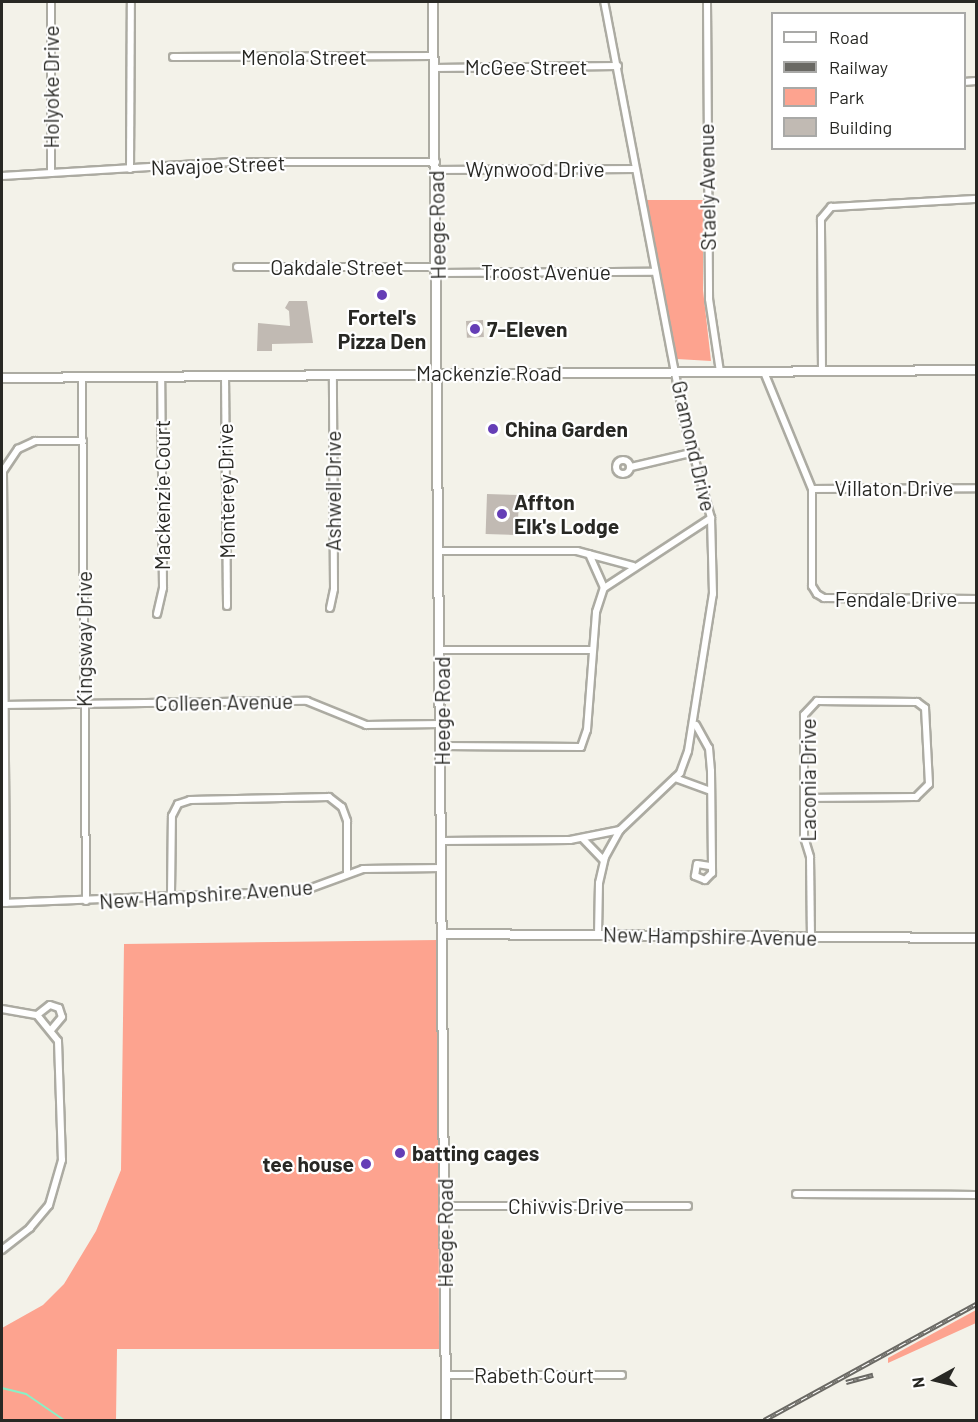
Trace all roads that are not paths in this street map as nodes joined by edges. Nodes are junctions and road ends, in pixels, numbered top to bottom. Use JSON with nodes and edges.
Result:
{"nodes":[{"id":1,"x":51,"y":2,"type":"edge"},
{"id":2,"x":131,"y":2,"type":"edge"},
{"id":3,"x":433,"y":2,"type":"edge"},
{"id":4,"x":604,"y":2,"type":"edge"},
{"id":5,"x":707,"y":2,"type":"edge"},
{"id":6,"x":434,"y":56,"type":"junction"},
{"id":7,"x":173,"y":57,"type":"dead end"},
{"id":8,"x":618,"y":66,"type":"junction"},
{"id":9,"x":434,"y":68,"type":"junction"},
{"id":10,"x":436,"y":166,"type":"junction"},
{"id":11,"x":130,"y":169,"type":"junction"},
{"id":12,"x":634,"y":169,"type":"junction"},
{"id":13,"x":51,"y":173,"type":"junction"},
{"id":14,"x":2,"y":176,"type":"edge"},
{"id":15,"x":976,"y":199,"type":"edge"},
{"id":16,"x":237,"y":267,"type":"dead end"},
{"id":17,"x":438,"y":270,"type":"junction"},
{"id":18,"x":654,"y":272,"type":"junction"},
{"id":19,"x":976,"y":370,"type":"edge"},
{"id":20,"x":822,"y":371,"type":"junction"},
{"id":21,"x":676,"y":372,"type":"junction"},
{"id":22,"x":720,"y":372,"type":"junction"},
{"id":23,"x":764,"y":372,"type":"junction"},
{"id":24,"x":438,"y":373,"type":"junction"},
{"id":25,"x":333,"y":374,"type":"junction"},
{"id":26,"x":225,"y":375,"type":"junction"},
{"id":27,"x":161,"y":376,"type":"junction"},
{"id":28,"x":82,"y":377,"type":"junction"},
{"id":29,"x":2,"y":378,"type":"edge"},
{"id":30,"x":83,"y":441,"type":"junction"},
{"id":31,"x":695,"y":452,"type":"junction"},
{"id":32,"x":631,"y":467,"type":"dead end"},
{"id":33,"x":976,"y":488,"type":"edge"},
{"id":34,"x":812,"y":489,"type":"junction"},
{"id":35,"x":711,"y":518,"type":"junction"},
{"id":36,"x":441,"y":551,"type":"junction"},
{"id":37,"x":588,"y":554,"type":"junction"},
{"id":38,"x":633,"y":566,"type":"junction"},
{"id":39,"x":604,"y":588,"type":"junction"},
{"id":40,"x":976,"y":599,"type":"edge"},
{"id":41,"x":227,"y":606,"type":"dead end"},
{"id":42,"x":330,"y":608,"type":"dead end"},
{"id":43,"x":157,"y":614,"type":"dead end"},
{"id":44,"x":442,"y":650,"type":"junction"},
{"id":45,"x":593,"y":650,"type":"junction"},
{"id":46,"x":84,"y":704,"type":"junction"},
{"id":47,"x":3,"y":705,"type":"edge"},
{"id":48,"x":442,"y":724,"type":"junction"},
{"id":49,"x":696,"y":724,"type":"junction"},
{"id":50,"x":442,"y":746,"type":"junction"},
{"id":51,"x":675,"y":778,"type":"junction"},
{"id":52,"x":711,"y":791,"type":"junction"},
{"id":53,"x":804,"y":798,"type":"junction"},
{"id":54,"x":620,"y":830,"type":"junction"},
{"id":55,"x":583,"y":838,"type":"junction"},
{"id":56,"x":442,"y":841,"type":"junction"},
{"id":57,"x":604,"y":861,"type":"junction"},
{"id":58,"x":710,"y":866,"type":"dead end"},
{"id":59,"x":442,"y":868,"type":"junction"},
{"id":60,"x":347,"y":873,"type":"junction"},
{"id":61,"x":171,"y":893,"type":"junction"},
{"id":62,"x":86,"y":901,"type":"junction"},
{"id":63,"x":4,"y":903,"type":"edge"},
{"id":64,"x":443,"y":934,"type":"junction"},
{"id":65,"x":598,"y":935,"type":"junction"},
{"id":66,"x":811,"y":938,"type":"junction"},
{"id":67,"x":976,"y":938,"type":"edge"},
{"id":68,"x":2,"y":1009,"type":"edge"},
{"id":69,"x":37,"y":1015,"type":"junction"},
{"id":70,"x":52,"y":1029,"type":"junction"},
{"id":71,"x":796,"y":1194,"type":"dead end"},
{"id":72,"x":976,"y":1195,"type":"edge"},
{"id":73,"x":444,"y":1206,"type":"junction"},
{"id":74,"x":688,"y":1206,"type":"dead end"},
{"id":75,"x":2,"y":1250,"type":"edge"},
{"id":76,"x":446,"y":1375,"type":"junction"},
{"id":77,"x":621,"y":1375,"type":"dead end"},
{"id":78,"x":446,"y":1420,"type":"edge"}],
"edges":[{"from":1,"to":13,"type":"street","name":"Holyoke Drive"},
{"from":2,"to":11,"type":"street"},
{"from":3,"to":6,"type":"street","name":"Heege Road"},
{"from":4,"to":8,"type":"street","name":"Gramond Drive"},
{"from":5,"to":22,"type":"street","name":"Staely Avenue"},
{"from":6,"to":7,"type":"street","name":"Menola Street"},
{"from":6,"to":9,"type":"street","name":"Heege Road"},
{"from":8,"to":9,"type":"street","name":"McGee Street"},
{"from":8,"to":12,"type":"street","name":"Gramond Drive"},
{"from":9,"to":10,"type":"street","name":"Heege Road"},
{"from":10,"to":11,"type":"street","name":"Navajoe Street"},
{"from":10,"to":12,"type":"street","name":"Wynwood Drive"},
{"from":10,"to":17,"type":"street","name":"Heege Road"},
{"from":11,"to":13,"type":"street","name":"Navajoe Street"},
{"from":12,"to":18,"type":"street","name":"Gramond Drive"},
{"from":13,"to":14,"type":"street","name":"Navajoe Street"},
{"from":15,"to":20,"type":"street"},
{"from":16,"to":17,"type":"street","name":"Oakdale Street"},
{"from":17,"to":18,"type":"street","name":"Troost Avenue"},
{"from":17,"to":24,"type":"street","name":"Heege Road"},
{"from":18,"to":21,"type":"street","name":"Gramond Drive"},
{"from":19,"to":20,"type":"street","name":"Mackenzie Road"},
{"from":20,"to":23,"type":"street","name":"Mackenzie Road"},
{"from":21,"to":22,"type":"street","name":"Mackenzie Road"},
{"from":21,"to":24,"type":"street","name":"Mackenzie Road"},
{"from":21,"to":31,"type":"street","name":"Gramond Drive"},
{"from":22,"to":23,"type":"street","name":"Mackenzie Road"},
{"from":23,"to":34,"type":"street"},
{"from":24,"to":25,"type":"street","name":"Mackenzie Road"},
{"from":24,"to":36,"type":"street","name":"Heege Road"},
{"from":25,"to":26,"type":"street","name":"Mackenzie Road"},
{"from":25,"to":42,"type":"street","name":"Ashwell Drive"},
{"from":26,"to":27,"type":"street","name":"Mackenzie Road"},
{"from":26,"to":41,"type":"street","name":"Monterey Drive"},
{"from":27,"to":28,"type":"street","name":"Mackenzie Road"},
{"from":27,"to":43,"type":"street","name":"Mackenzie Court"},
{"from":28,"to":29,"type":"street","name":"Mackenzie Road"},
{"from":28,"to":30,"type":"street","name":"Kingsway Drive"},
{"from":30,"to":46,"type":"street","name":"Kingsway Drive"},
{"from":30,"to":47,"type":"street"},
{"from":31,"to":32,"type":"street"},
{"from":31,"to":35,"type":"street","name":"Gramond Drive"},
{"from":33,"to":34,"type":"street","name":"Villaton Drive"},
{"from":34,"to":40,"type":"street","name":"Fendale Drive"},
{"from":35,"to":38,"type":"street"},
{"from":35,"to":49,"type":"street","name":"Gramond Drive"},
{"from":36,"to":37,"type":"street"},
{"from":36,"to":44,"type":"street","name":"Heege Road"},
{"from":37,"to":38,"type":"street"},
{"from":37,"to":39,"type":"street"},
{"from":38,"to":39,"type":"street"},
{"from":39,"to":45,"type":"street"},
{"from":44,"to":45,"type":"street"},
{"from":44,"to":48,"type":"street","name":"Heege Road"},
{"from":45,"to":50,"type":"street"},
{"from":46,"to":47,"type":"street","name":"Colleen Avenue"},
{"from":46,"to":48,"type":"street","name":"Colleen Avenue"},
{"from":46,"to":62,"type":"street","name":"Kingsway Drive"},
{"from":47,"to":63,"type":"street"},
{"from":48,"to":50,"type":"street","name":"Heege Road"},
{"from":49,"to":51,"type":"street","name":"Gramond Drive"},
{"from":49,"to":52,"type":"street"},
{"from":50,"to":56,"type":"street","name":"Heege Road"},
{"from":51,"to":52,"type":"street"},
{"from":51,"to":54,"type":"street","name":"Gramond Drive"},
{"from":52,"to":58,"type":"street"},
{"from":53,"to":53,"type":"street","name":"Laconia Drive"},
{"from":53,"to":66,"type":"street","name":"Laconia Drive"},
{"from":54,"to":55,"type":"street"},
{"from":54,"to":57,"type":"street","name":"Gramond Drive"},
{"from":55,"to":56,"type":"street"},
{"from":55,"to":57,"type":"street"},
{"from":56,"to":59,"type":"street","name":"Heege Road"},
{"from":57,"to":65,"type":"street","name":"Gramond Drive"},
{"from":59,"to":60,"type":"street","name":"New Hampshire Avenue"},
{"from":59,"to":64,"type":"street","name":"Heege Road"},
{"from":60,"to":61,"type":"street","name":"New Hampshire Avenue"},
{"from":60,"to":61,"type":"street"},
{"from":61,"to":62,"type":"street","name":"New Hampshire Avenue"},
{"from":62,"to":63,"type":"street","name":"New Hampshire Avenue"},
{"from":64,"to":65,"type":"street","name":"New Hampshire Avenue"},
{"from":64,"to":73,"type":"street","name":"Heege Road"},
{"from":65,"to":66,"type":"street","name":"New Hampshire Avenue"},
{"from":66,"to":67,"type":"street","name":"New Hampshire Avenue"},
{"from":68,"to":69,"type":"street"},
{"from":69,"to":70,"type":"street"},
{"from":69,"to":70,"type":"street"},
{"from":70,"to":75,"type":"street"},
{"from":71,"to":72,"type":"street"},
{"from":73,"to":74,"type":"street","name":"Chivvis Drive"},
{"from":73,"to":76,"type":"street","name":"Heege Road"},
{"from":76,"to":77,"type":"street","name":"Rabeth Court"},
{"from":76,"to":78,"type":"street","name":"Heege Road"}]}
